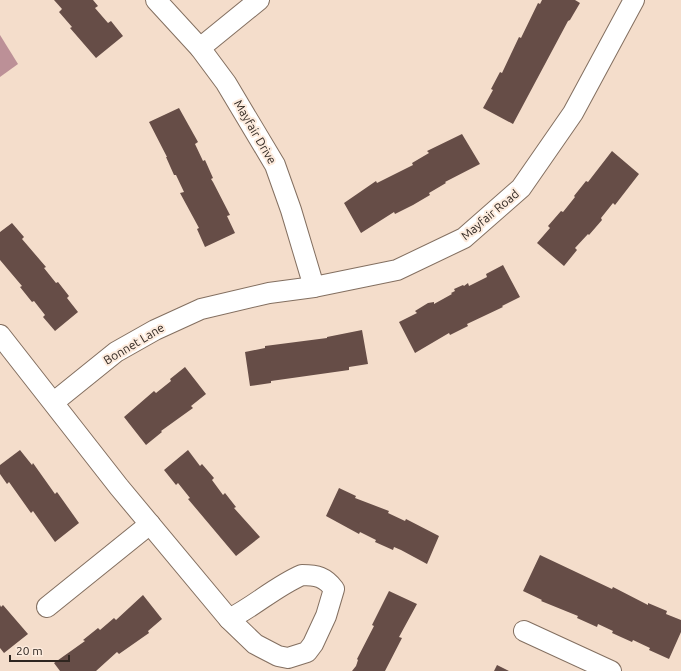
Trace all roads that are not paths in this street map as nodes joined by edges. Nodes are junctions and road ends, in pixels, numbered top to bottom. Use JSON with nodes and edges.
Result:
{"nodes":[{"id":1,"x":156,"y":0,"type":"edge"},
{"id":2,"x":259,"y":0,"type":"edge"},
{"id":3,"x":634,"y":0,"type":"edge"},
{"id":4,"x":200,"y":48,"type":"junction"},
{"id":5,"x":314,"y":287,"type":"junction"},
{"id":6,"x":201,"y":309,"type":"joint"},
{"id":7,"x":0,"y":335,"type":"edge"},
{"id":8,"x":54,"y":402,"type":"junction"},
{"id":9,"x":150,"y":524,"type":"junction"},
{"id":10,"x":47,"y":607,"type":"dead end"},
{"id":11,"x":229,"y":619,"type":"junction"},
{"id":12,"x":524,"y":631,"type":"dead end"},
{"id":13,"x":580,"y":665,"type":"edge"},
{"id":14,"x":611,"y":671,"type":"edge"}],
"edges":[{"from":1,"to":4,"type":"street","name":"Mayfair Drive"},
{"from":2,"to":4,"type":"street"},
{"from":3,"to":5,"type":"street","name":"Mayfair Road"},
{"from":4,"to":5,"type":"street","name":"Mayfair Drive"},
{"from":5,"to":6,"type":"street","name":"Mayfair Road"},
{"from":6,"to":8,"type":"street","name":"Bonnet Lane"},
{"from":7,"to":8,"type":"street"},
{"from":8,"to":9,"type":"street"},
{"from":9,"to":10,"type":"street"},
{"from":9,"to":11,"type":"street"},
{"from":11,"to":11,"type":"street"},
{"from":12,"to":13,"type":"street"},
{"from":13,"to":14,"type":"street"}]}
